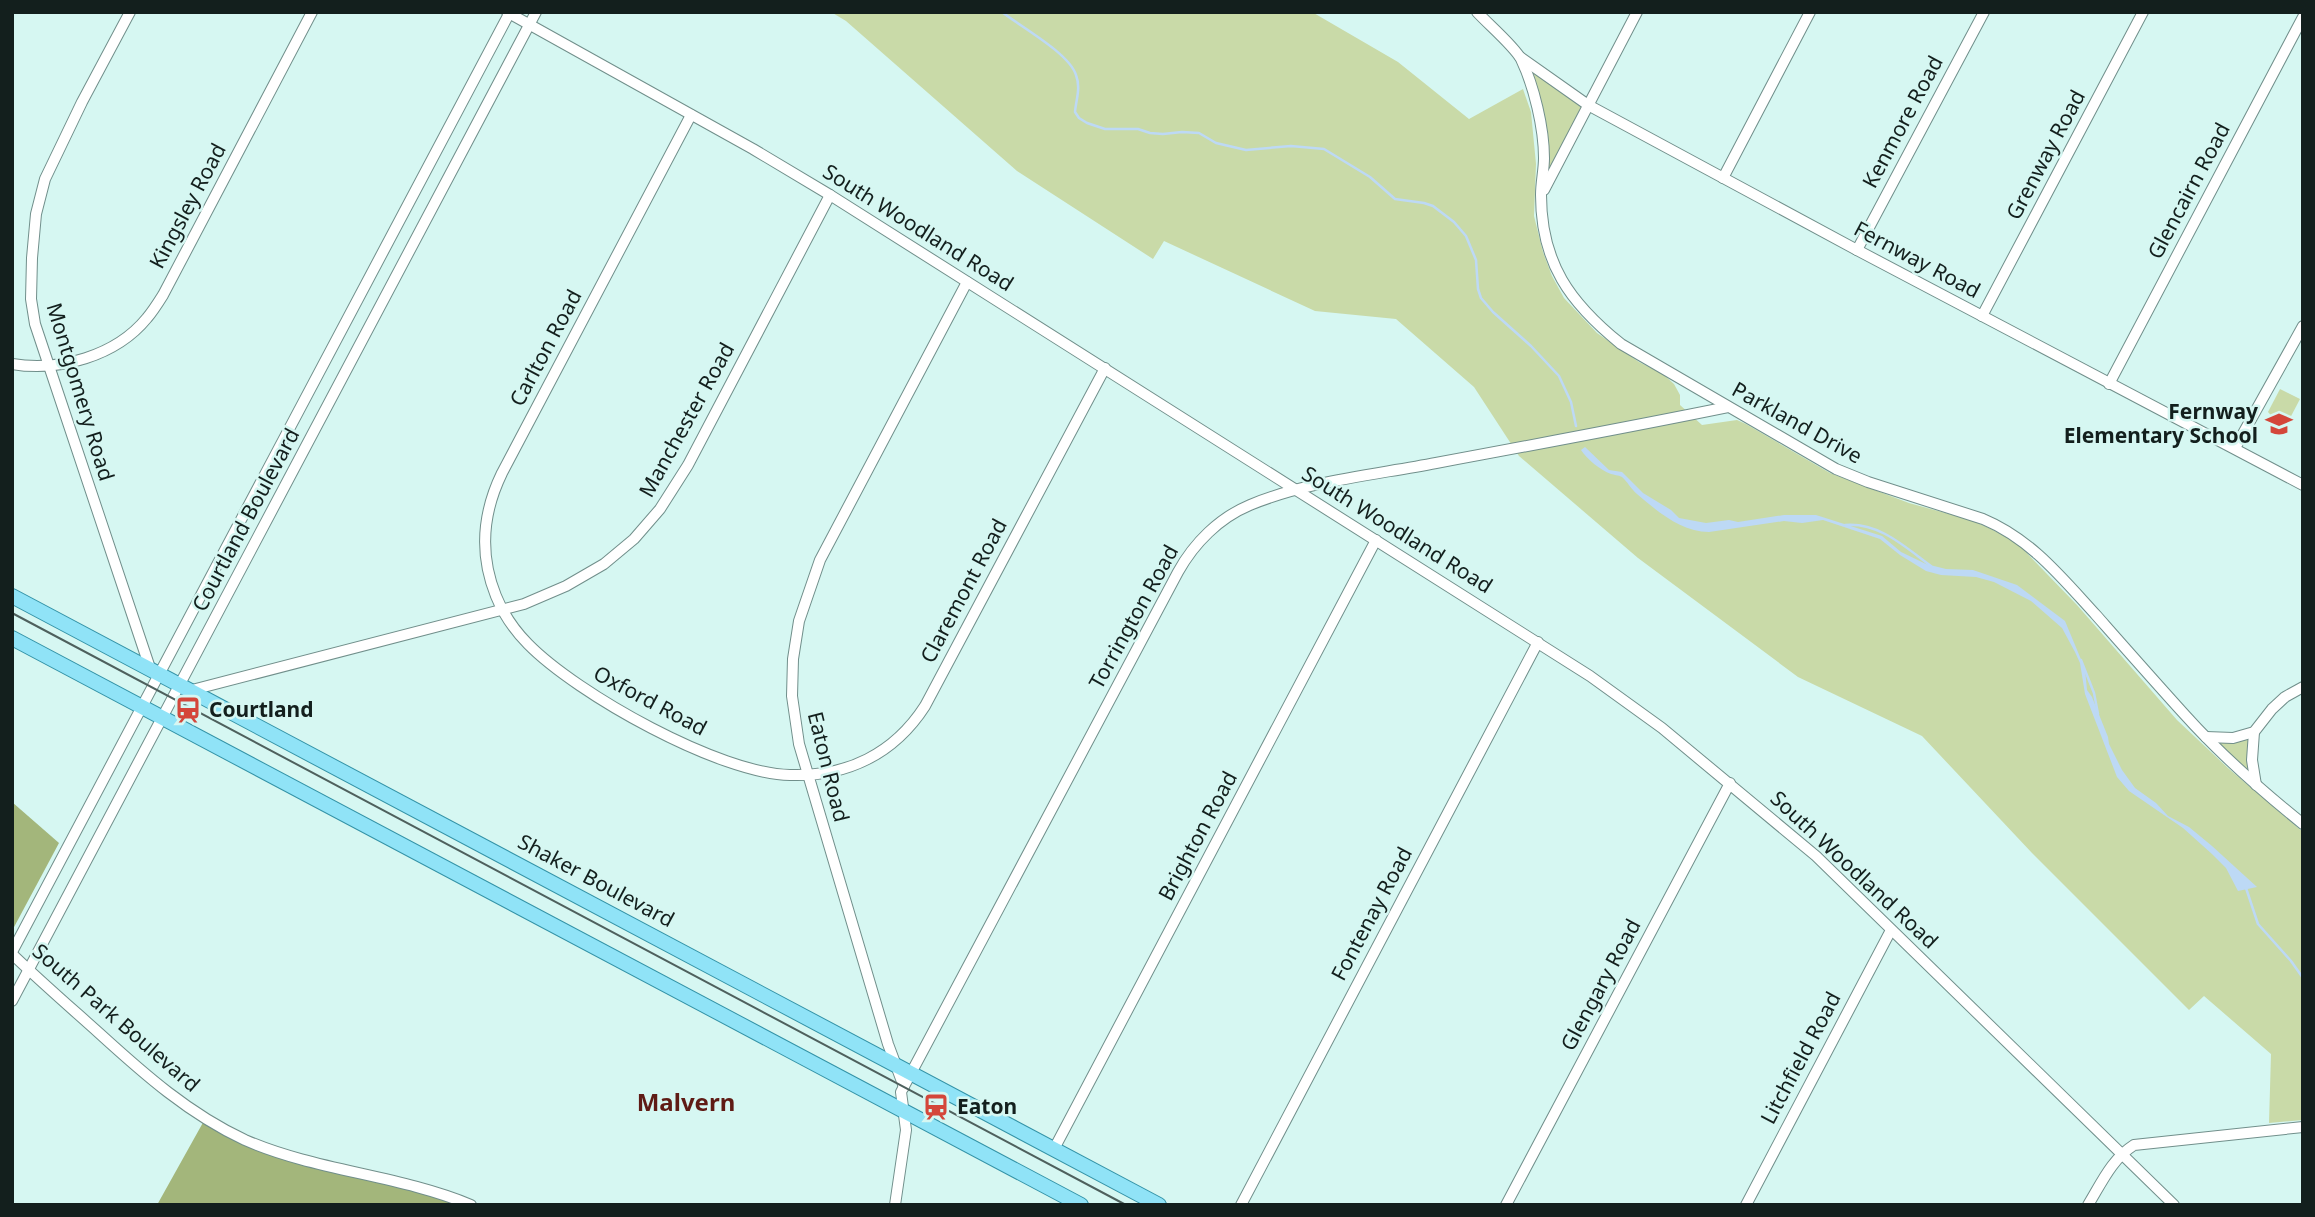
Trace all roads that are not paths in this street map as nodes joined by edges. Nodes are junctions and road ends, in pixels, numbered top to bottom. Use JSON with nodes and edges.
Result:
{"nodes":[{"id":1,"x":130,"y":12,"type":"edge"},
{"id":2,"x":312,"y":12,"type":"edge"},
{"id":3,"x":536,"y":12,"type":"edge"},
{"id":4,"x":1477,"y":12,"type":"edge"},
{"id":5,"x":1637,"y":12,"type":"edge"},
{"id":6,"x":1810,"y":12,"type":"edge"},
{"id":7,"x":1984,"y":12,"type":"edge"},
{"id":8,"x":2143,"y":12,"type":"edge"},
{"id":9,"x":509,"y":13,"type":"edge"},
{"id":10,"x":2303,"y":17,"type":"edge"},
{"id":11,"x":530,"y":25,"type":"junction"},
{"id":12,"x":492,"y":46,"type":"junction"},
{"id":13,"x":513,"y":57,"type":"junction"},
{"id":14,"x":1520,"y":57,"type":"junction"},
{"id":15,"x":1588,"y":105,"type":"junction"},
{"id":16,"x":691,"y":116,"type":"junction"},
{"id":17,"x":1723,"y":178,"type":"junction"},
{"id":18,"x":830,"y":195,"type":"junction"},
{"id":19,"x":1541,"y":195,"type":"junction"},
{"id":20,"x":1857,"y":250,"type":"junction"},
{"id":21,"x":967,"y":282,"type":"junction"},
{"id":22,"x":355,"y":304,"type":"junction"},
{"id":23,"x":376,"y":315,"type":"junction"},
{"id":24,"x":1982,"y":316,"type":"junction"},
{"id":25,"x":2303,"y":326,"type":"edge"},
{"id":26,"x":12,"y":365,"type":"edge"},
{"id":27,"x":49,"y":366,"type":"junction"},
{"id":28,"x":1105,"y":368,"type":"junction"},
{"id":29,"x":2109,"y":384,"type":"junction"},
{"id":30,"x":1728,"y":407,"type":"junction"},
{"id":31,"x":2235,"y":448,"type":"junction"},
{"id":32,"x":2303,"y":485,"type":"edge"},
{"id":33,"x":1296,"y":489,"type":"junction"},
{"id":34,"x":1376,"y":540,"type":"junction"},
{"id":35,"x":12,"y":596,"type":"edge"},
{"id":36,"x":503,"y":610,"type":"junction"},
{"id":37,"x":188,"y":621,"type":"junction"},
{"id":38,"x":209,"y":632,"type":"junction"},
{"id":39,"x":12,"y":638,"type":"edge"},
{"id":40,"x":1538,"y":642,"type":"junction"},
{"id":41,"x":155,"y":671,"type":"junction"},
{"id":42,"x":186,"y":687,"type":"junction"},
{"id":43,"x":2303,"y":687,"type":"edge"},
{"id":44,"x":143,"y":708,"type":"junction"},
{"id":45,"x":163,"y":718,"type":"junction"},
{"id":46,"x":2254,"y":732,"type":"junction"},
{"id":47,"x":2206,"y":737,"type":"junction"},
{"id":48,"x":807,"y":775,"type":"junction"},
{"id":49,"x":1730,"y":783,"type":"junction"},
{"id":50,"x":2256,"y":785,"type":"junction"},
{"id":51,"x":2303,"y":824,"type":"edge"},
{"id":52,"x":1891,"y":930,"type":"junction"},
{"id":53,"x":12,"y":953,"type":"edge"},
{"id":54,"x":29,"y":970,"type":"junction"},
{"id":55,"x":12,"y":1001,"type":"edge"},
{"id":56,"x":896,"y":1065,"type":"junction"},
{"id":57,"x":912,"y":1073,"type":"junction"},
{"id":58,"x":904,"y":1087,"type":"junction"},
{"id":59,"x":903,"y":1111,"type":"junction"},
{"id":60,"x":2303,"y":1127,"type":"edge"},
{"id":61,"x":1054,"y":1149,"type":"junction"},
{"id":62,"x":2122,"y":1153,"type":"junction"},
{"id":63,"x":471,"y":1205,"type":"edge"},
{"id":64,"x":895,"y":1205,"type":"edge"},
{"id":65,"x":1081,"y":1205,"type":"edge"},
{"id":66,"x":1159,"y":1205,"type":"edge"},
{"id":67,"x":1241,"y":1205,"type":"edge"},
{"id":68,"x":1506,"y":1205,"type":"edge"},
{"id":69,"x":1746,"y":1205,"type":"edge"},
{"id":70,"x":2088,"y":1205,"type":"edge"},
{"id":71,"x":2174,"y":1205,"type":"edge"}],
"edges":[{"from":1,"to":27,"type":"street","name":"Montgomery Road"},
{"from":2,"to":27,"type":"street","name":"Kingsley Road"},
{"from":3,"to":11,"type":"street","name":"Courtland Boulevard"},
{"from":4,"to":14,"type":"street","name":"Parkland Drive"},
{"from":5,"to":15,"type":"street"},
{"from":6,"to":17,"type":"street"},
{"from":7,"to":20,"type":"street","name":"Kenmore Road"},
{"from":8,"to":24,"type":"street","name":"Grenway Road"},
{"from":9,"to":11,"type":"street","name":"South Woodland Road"},
{"from":9,"to":12,"type":"street","name":"Courtland Boulevard"},
{"from":10,"to":29,"type":"street","name":"Glencairn Road"},
{"from":11,"to":13,"type":"street","name":"Courtland Boulevard"},
{"from":11,"to":16,"type":"street","name":"South Woodland Road"},
{"from":12,"to":13,"type":"street"},
{"from":12,"to":22,"type":"street","name":"Courtland Boulevard"},
{"from":13,"to":23,"type":"street","name":"Courtland Boulevard"},
{"from":14,"to":15,"type":"street","name":"Fernway Road"},
{"from":14,"to":19,"type":"street","name":"Parkland Drive"},
{"from":15,"to":17,"type":"street","name":"Fernway Road"},
{"from":15,"to":19,"type":"street"},
{"from":16,"to":18,"type":"street","name":"South Woodland Road"},
{"from":16,"to":36,"type":"street","name":"Carlton Road"},
{"from":17,"to":20,"type":"street","name":"Fernway Road"},
{"from":18,"to":21,"type":"street","name":"South Woodland Road"},
{"from":18,"to":36,"type":"street","name":"Manchester Road"},
{"from":19,"to":30,"type":"street","name":"Parkland Drive"},
{"from":20,"to":24,"type":"street","name":"Fernway Road"},
{"from":21,"to":28,"type":"street","name":"South Woodland Road"},
{"from":21,"to":48,"type":"street","name":"Eaton Road"},
{"from":22,"to":23,"type":"street"},
{"from":22,"to":37,"type":"street","name":"Courtland Boulevard"},
{"from":23,"to":38,"type":"street","name":"Courtland Boulevard"},
{"from":24,"to":29,"type":"street","name":"Fernway Road"},
{"from":25,"to":31,"type":"street"},
{"from":26,"to":27,"type":"street","name":"Kingsley Road"},
{"from":27,"to":41,"type":"street","name":"Montgomery Road"},
{"from":28,"to":33,"type":"street","name":"South Woodland Road"},
{"from":28,"to":48,"type":"street","name":"Claremont Road"},
{"from":29,"to":31,"type":"street","name":"Fernway Road"},
{"from":30,"to":33,"type":"street","name":"Torrington Road"},
{"from":30,"to":47,"type":"street","name":"Parkland Drive"},
{"from":31,"to":32,"type":"street","name":"Fernway Road"},
{"from":33,"to":34,"type":"street","name":"South Woodland Road"},
{"from":33,"to":57,"type":"street","name":"Torrington Road"},
{"from":34,"to":40,"type":"street","name":"South Woodland Road"},
{"from":34,"to":61,"type":"street","name":"Brighton Road"},
{"from":35,"to":41,"type":"main road","name":"Shaker Boulevard"},
{"from":36,"to":42,"type":"street","name":"Manchester Road"},
{"from":36,"to":48,"type":"street","name":"Oxford Road"},
{"from":37,"to":38,"type":"street"},
{"from":37,"to":41,"type":"street","name":"Courtland Boulevard"},
{"from":38,"to":42,"type":"street","name":"Courtland Boulevard"},
{"from":39,"to":44,"type":"main road"},
{"from":40,"to":49,"type":"street","name":"South Woodland Road"},
{"from":40,"to":67,"type":"street","name":"Fontenay Road"},
{"from":41,"to":42,"type":"main road","name":"Shaker Boulevard"},
{"from":41,"to":44,"type":"street","name":"Courtland Boulevard"},
{"from":42,"to":45,"type":"street","name":"Courtland Boulevard"},
{"from":42,"to":56,"type":"main road","name":"Shaker Boulevard"},
{"from":43,"to":46,"type":"street"},
{"from":44,"to":45,"type":"main road"},
{"from":44,"to":53,"type":"street","name":"Courtland Boulevard"},
{"from":45,"to":54,"type":"street","name":"Courtland Boulevard"},
{"from":45,"to":59,"type":"main road"},
{"from":46,"to":47,"type":"street"},
{"from":46,"to":50,"type":"street"},
{"from":47,"to":50,"type":"street","name":"Parkland Drive"},
{"from":48,"to":56,"type":"street","name":"Eaton Road"},
{"from":49,"to":52,"type":"street","name":"South Woodland Road"},
{"from":49,"to":68,"type":"street","name":"Glengary Road"},
{"from":50,"to":51,"type":"street","name":"Parkland Drive"},
{"from":52,"to":62,"type":"street","name":"South Woodland Road"},
{"from":52,"to":69,"type":"street","name":"Litchfield Road"},
{"from":53,"to":54,"type":"street","name":"South Park Boulevard"},
{"from":54,"to":55,"type":"street","name":"Courtland Boulevard"},
{"from":54,"to":63,"type":"street","name":"South Park Boulevard"},
{"from":56,"to":57,"type":"main road","name":"Shaker Boulevard"},
{"from":56,"to":58,"type":"street","name":"Eaton Road"},
{"from":57,"to":58,"type":"street","name":"Torrington Road"},
{"from":57,"to":61,"type":"main road","name":"Shaker Boulevard"},
{"from":58,"to":59,"type":"street","name":"Eaton Road"},
{"from":59,"to":64,"type":"street","name":"Eaton Road"},
{"from":59,"to":65,"type":"main road"},
{"from":60,"to":62,"type":"street"},
{"from":61,"to":66,"type":"main road","name":"Shaker Boulevard"},
{"from":62,"to":70,"type":"street"},
{"from":62,"to":71,"type":"street","name":"South Woodland Road"}]}
